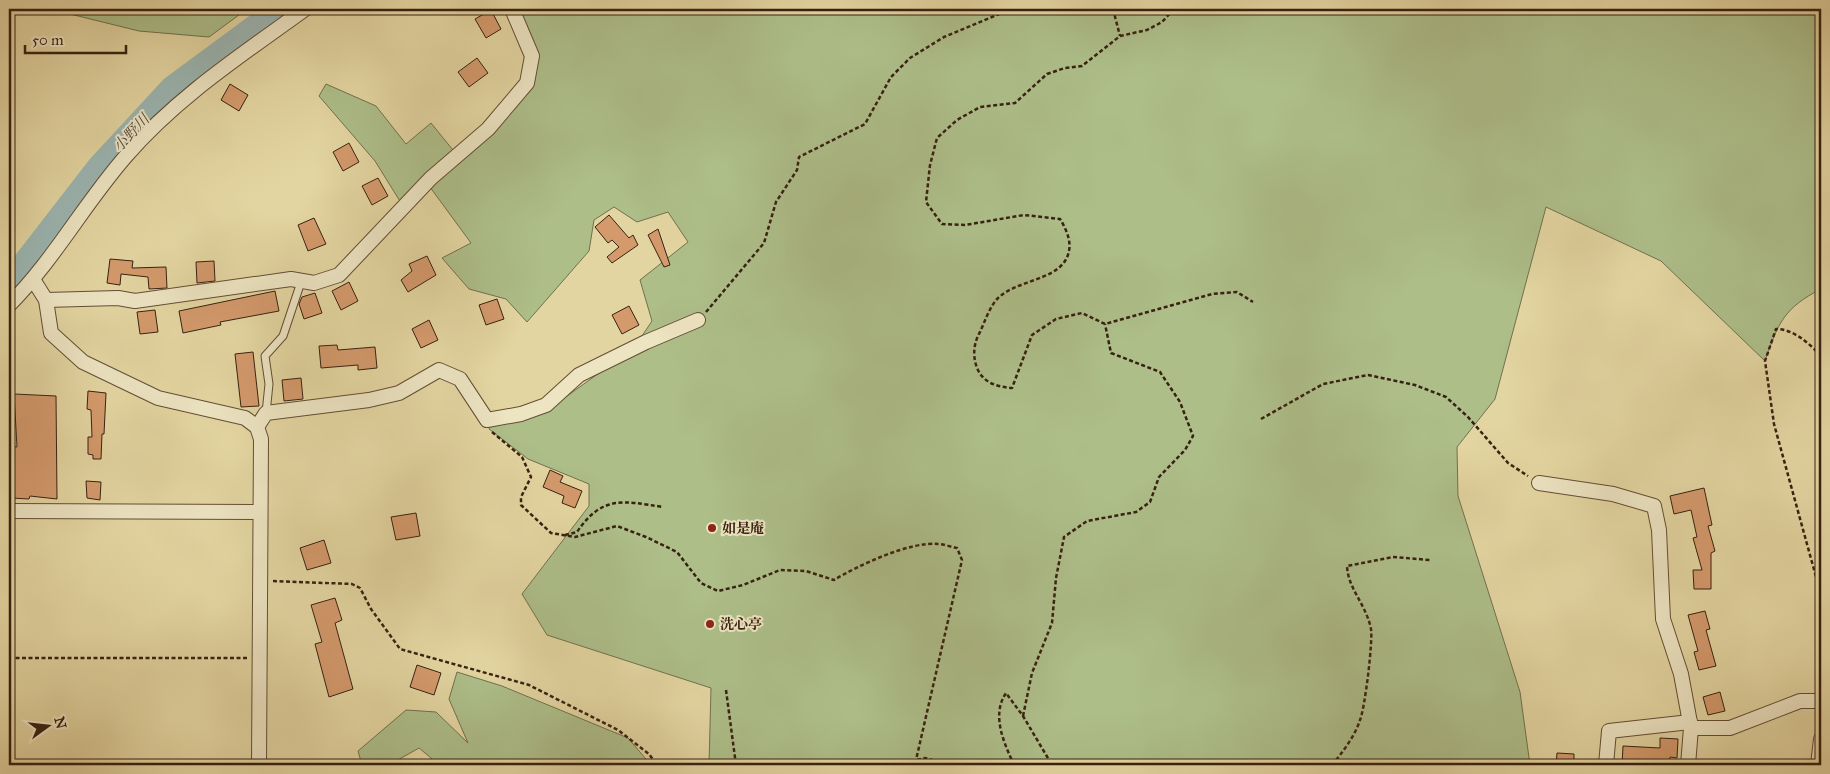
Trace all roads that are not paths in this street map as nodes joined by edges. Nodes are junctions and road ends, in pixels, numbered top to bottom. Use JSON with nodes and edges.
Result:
{"nodes":[{"id":1,"x":305,"y":9,"type":"edge"},
{"id":2,"x":512,"y":9,"type":"edge"},
{"id":3,"x":34,"y":281,"type":"junction"},
{"id":4,"x":301,"y":282,"type":"junction"},
{"id":5,"x":46,"y":300,"type":"junction"},
{"id":6,"x":9,"y":305,"type":"edge"},
{"id":7,"x":698,"y":320,"type":"road end"},
{"id":8,"x":266,"y":412,"type":"junction"},
{"id":9,"x":256,"y":427,"type":"junction"},
{"id":10,"x":1539,"y":483,"type":"road end"},
{"id":11,"x":9,"y":511,"type":"edge"},
{"id":12,"x":259,"y":512,"type":"junction"},
{"id":13,"x":1821,"y":701,"type":"edge"},
{"id":14,"x":1690,"y":725,"type":"junction"},
{"id":15,"x":1821,"y":739,"type":"edge"},
{"id":16,"x":259,"y":765,"type":"edge"},
{"id":17,"x":1606,"y":765,"type":"edge"},
{"id":18,"x":1688,"y":765,"type":"edge"},
{"id":19,"x":1818,"y":765,"type":"edge"}],
"edges":[{"from":1,"to":3,"type":"street"},
{"from":2,"to":4,"type":"street"},
{"from":3,"to":5,"type":"street"},
{"from":3,"to":6,"type":"street"},
{"from":4,"to":5,"type":"street"},
{"from":4,"to":8,"type":"lane"},
{"from":5,"to":9,"type":"street"},
{"from":7,"to":8,"type":"street"},
{"from":8,"to":9,"type":"street"},
{"from":9,"to":12,"type":"street"},
{"from":10,"to":14,"type":"street"},
{"from":11,"to":12,"type":"street"},
{"from":12,"to":16,"type":"street"},
{"from":13,"to":14,"type":"street"},
{"from":14,"to":17,"type":"street"},
{"from":14,"to":18,"type":"street"},
{"from":15,"to":19,"type":"street"}]}
